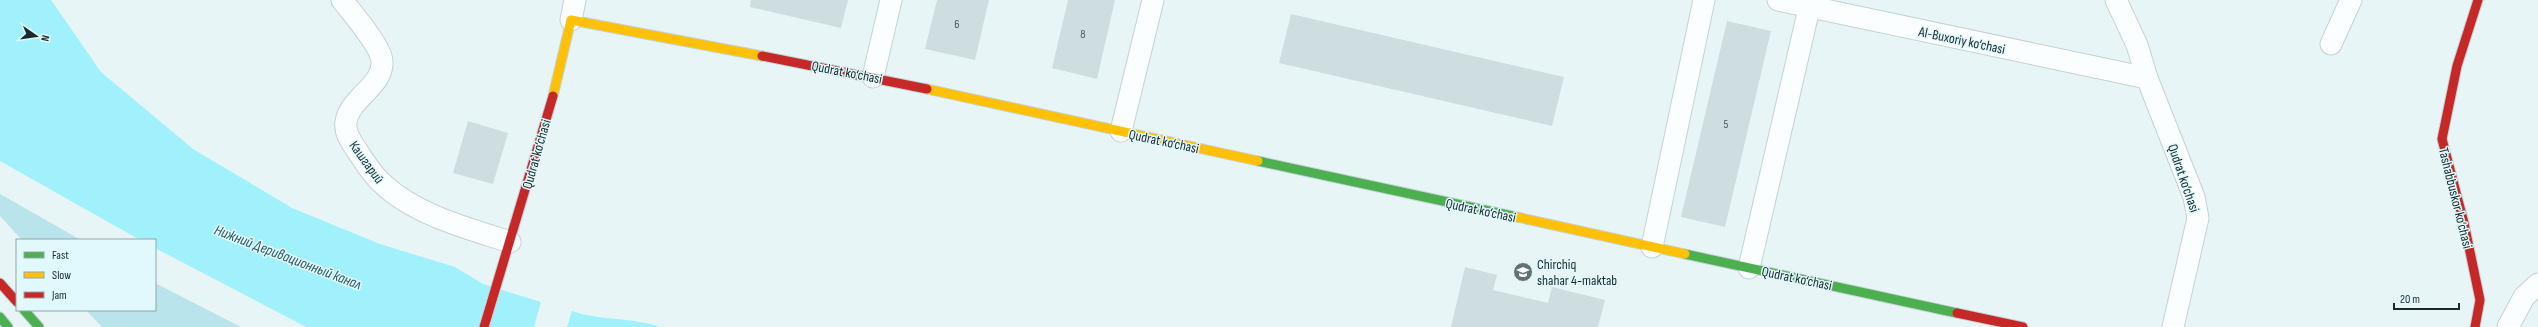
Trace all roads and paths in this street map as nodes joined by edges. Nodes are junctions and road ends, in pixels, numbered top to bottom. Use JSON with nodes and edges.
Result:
{"nodes":[{"id":1,"x":342,"y":0,"type":"edge"},
{"id":2,"x":891,"y":0,"type":"edge"},
{"id":3,"x":1153,"y":0,"type":"edge"},
{"id":4,"x":1704,"y":0,"type":"edge"},
{"id":5,"x":1778,"y":0,"type":"edge"},
{"id":6,"x":2116,"y":0,"type":"edge"},
{"id":7,"x":2351,"y":0,"type":"edge"},
{"id":8,"x":2478,"y":0,"type":"edge"},
{"id":9,"x":1811,"y":4,"type":"edge"},
{"id":10,"x":573,"y":10,"type":"edge"},
{"id":11,"x":2331,"y":44,"type":"dead end"},
{"id":12,"x":873,"y":77,"type":"junction"},
{"id":13,"x":2147,"y":78,"type":"junction"},
{"id":14,"x":1121,"y":131,"type":"junction"},
{"id":15,"x":510,"y":242,"type":"junction"},
{"id":16,"x":1652,"y":247,"type":"junction"},
{"id":17,"x":1749,"y":268,"type":"junction"},
{"id":18,"x":0,"y":283,"type":"edge"},
{"id":19,"x":2538,"y":284,"type":"edge"},
{"id":20,"x":16,"y":301,"type":"edge"},
{"id":21,"x":25,"y":311,"type":"edge"},
{"id":22,"x":0,"y":317,"type":"edge"},
{"id":23,"x":8,"y":327,"type":"edge"},
{"id":24,"x":39,"y":327,"type":"edge"},
{"id":25,"x":484,"y":327,"type":"edge"},
{"id":26,"x":2023,"y":327,"type":"edge"},
{"id":27,"x":2173,"y":327,"type":"edge"},
{"id":28,"x":2475,"y":327,"type":"edge"},
{"id":29,"x":2508,"y":327,"type":"edge"}],
"edges":[{"from":1,"to":15,"type":"street","name":"Кашгарий"},
{"from":2,"to":12,"type":"street"},
{"from":3,"to":14,"type":"street"},
{"from":4,"to":16,"type":"street"},
{"from":5,"to":9,"type":"street","name":"Al-Buxoriy ko‘chasi"},
{"from":6,"to":13,"type":"street"},
{"from":7,"to":11,"type":"street"},
{"from":8,"to":28,"type":"street","name":"Tashabbuskor ko‘chasi"},
{"from":9,"to":13,"type":"street","name":"Al-Buxoriy ko‘chasi"},
{"from":9,"to":17,"type":"street"},
{"from":10,"to":12,"type":"street","name":"Qudrat ko‘chasi"},
{"from":10,"to":15,"type":"street","name":"Qudrat ko‘chasi"},
{"from":12,"to":14,"type":"street","name":"Qudrat ko‘chasi"},
{"from":13,"to":27,"type":"street","name":"Qudrat ko‘chasi"},
{"from":14,"to":16,"type":"street","name":"Qudrat ko‘chasi"},
{"from":15,"to":25,"type":"street","name":"Qudrat ko‘chasi"},
{"from":16,"to":17,"type":"street","name":"Qudrat ko‘chasi"},
{"from":17,"to":26,"type":"street","name":"Qudrat ko‘chasi"},
{"from":18,"to":20,"type":"street"},
{"from":19,"to":29,"type":"street"},
{"from":21,"to":24,"type":"street"},
{"from":22,"to":23,"type":"street"}]}
